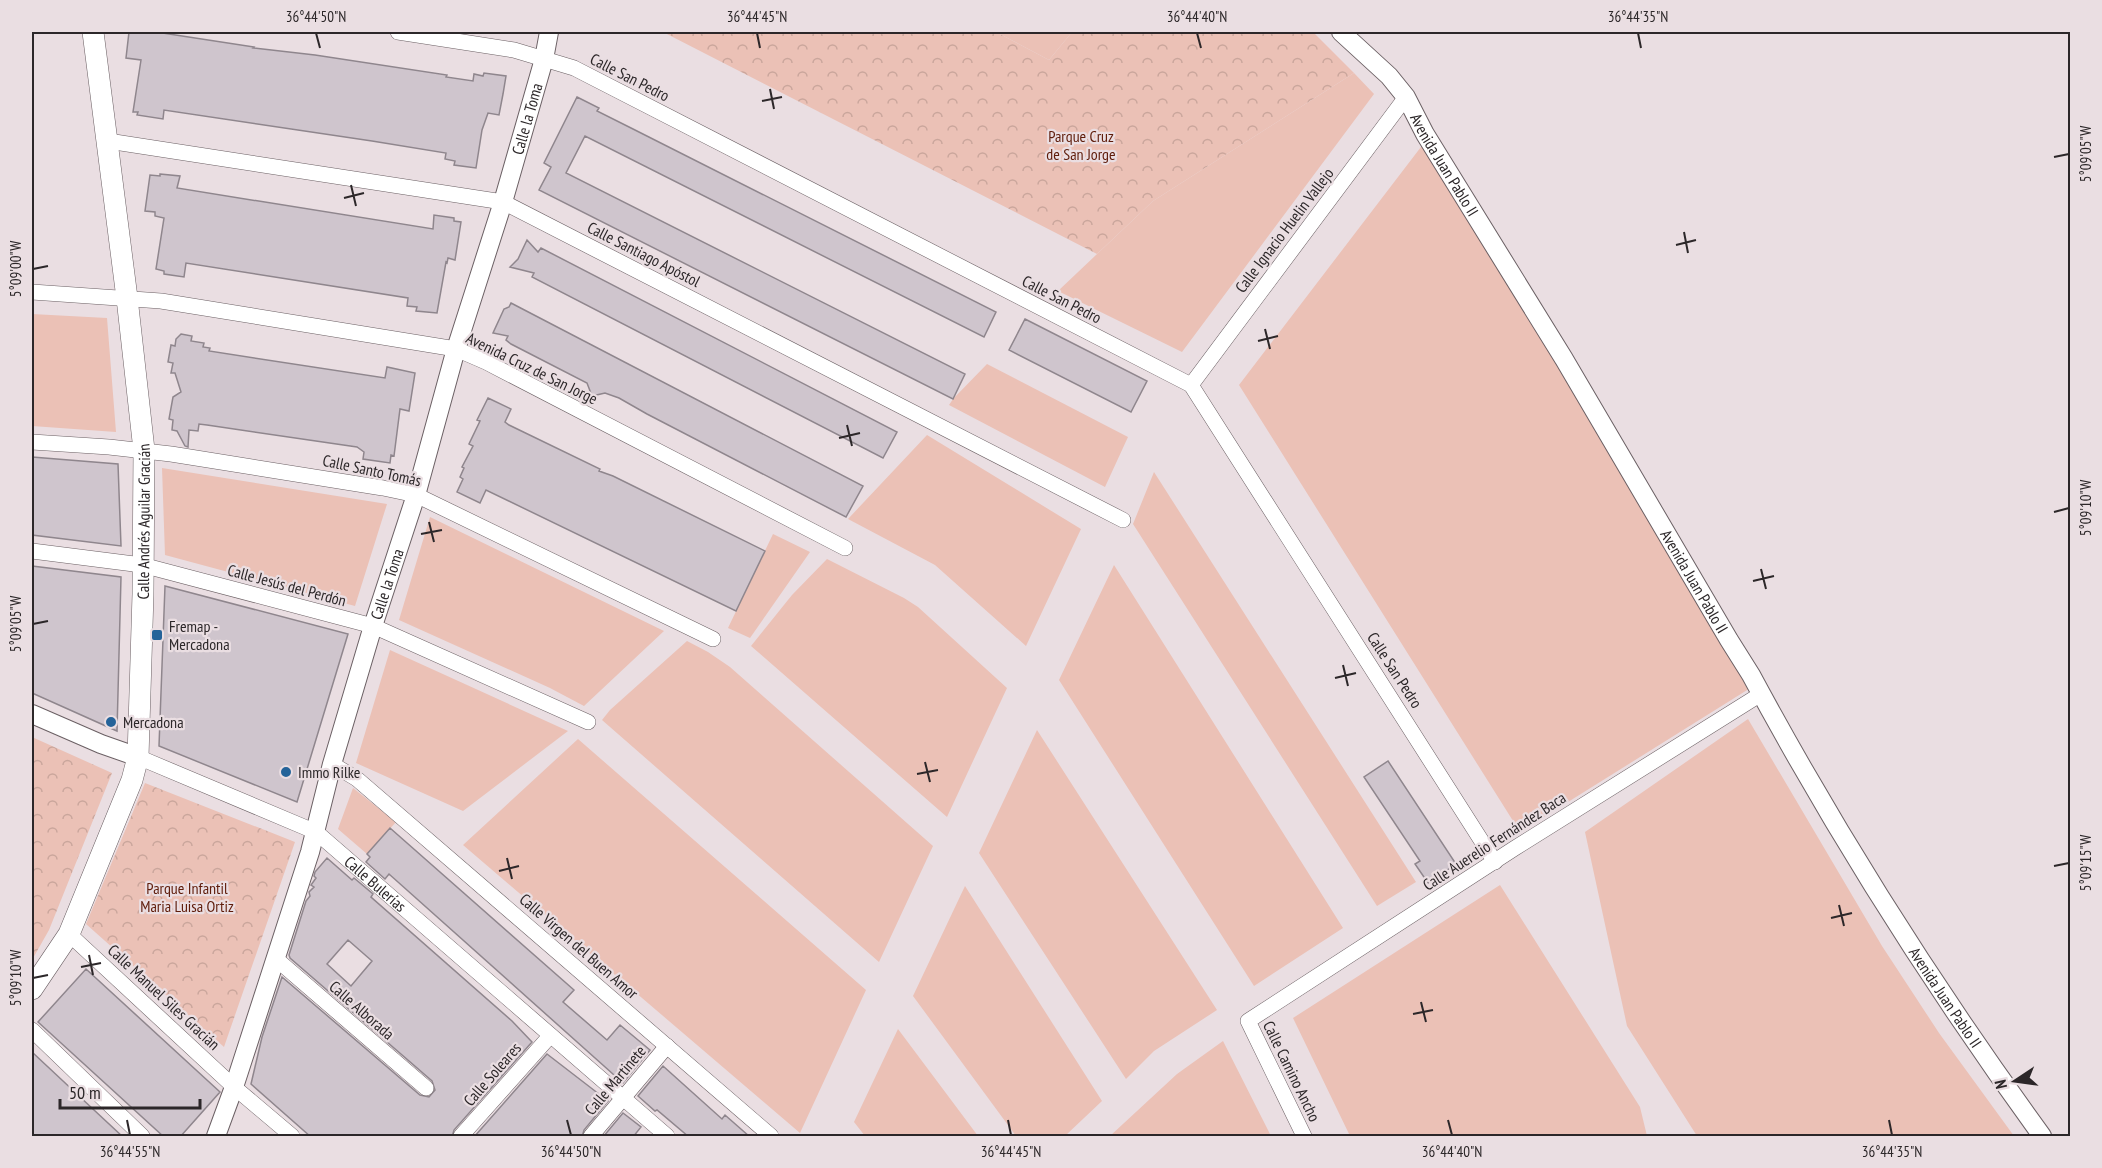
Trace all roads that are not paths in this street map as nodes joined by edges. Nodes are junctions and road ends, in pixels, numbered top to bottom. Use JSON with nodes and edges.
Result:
{"nodes":[{"id":1,"x":93,"y":32,"type":"edge"},
{"id":2,"x":398,"y":32,"type":"edge"},
{"id":3,"x":549,"y":32,"type":"edge"},
{"id":4,"x":1341,"y":32,"type":"edge"},
{"id":5,"x":544,"y":59,"type":"junction"},
{"id":6,"x":1406,"y":97,"type":"junction"},
{"id":7,"x":108,"y":141,"type":"junction"},
{"id":8,"x":503,"y":202,"type":"junction"},
{"id":9,"x":32,"y":292,"type":"edge"},
{"id":10,"x":127,"y":298,"type":"junction"},
{"id":11,"x":456,"y":349,"type":"junction"},
{"id":12,"x":1191,"y":385,"type":"junction"},
{"id":13,"x":32,"y":442,"type":"edge"},
{"id":14,"x":144,"y":450,"type":"junction"},
{"id":15,"x":416,"y":495,"type":"junction"},
{"id":16,"x":1123,"y":519,"type":"dead end"},
{"id":17,"x":845,"y":548,"type":"dead end"},
{"id":18,"x":32,"y":551,"type":"edge"},
{"id":19,"x":142,"y":565,"type":"junction"},
{"id":20,"x":373,"y":626,"type":"junction"},
{"id":21,"x":712,"y":639,"type":"dead end"},
{"id":22,"x":1761,"y":694,"type":"junction"},
{"id":23,"x":32,"y":714,"type":"edge"},
{"id":24,"x":588,"y":723,"type":"dead end"},
{"id":25,"x":138,"y":757,"type":"junction"},
{"id":26,"x":332,"y":764,"type":"junction"},
{"id":27,"x":316,"y":832,"type":"junction"},
{"id":28,"x":1495,"y":862,"type":"junction"},
{"id":29,"x":69,"y":934,"type":"junction"},
{"id":30,"x":275,"y":958,"type":"junction"},
{"id":31,"x":32,"y":989,"type":"edge"},
{"id":32,"x":1248,"y":1021,"type":"joint"},
{"id":33,"x":32,"y":1030,"type":"edge"},
{"id":34,"x":550,"y":1036,"type":"junction"},
{"id":35,"x":667,"y":1046,"type":"junction"},
{"id":36,"x":234,"y":1087,"type":"junction"},
{"id":37,"x":426,"y":1088,"type":"dead end"},
{"id":38,"x":624,"y":1099,"type":"junction"},
{"id":39,"x":142,"y":1137,"type":"edge"},
{"id":40,"x":216,"y":1137,"type":"edge"},
{"id":41,"x":292,"y":1137,"type":"edge"},
{"id":42,"x":461,"y":1137,"type":"edge"},
{"id":43,"x":591,"y":1137,"type":"edge"},
{"id":44,"x":667,"y":1137,"type":"edge"},
{"id":45,"x":771,"y":1137,"type":"edge"},
{"id":46,"x":1304,"y":1137,"type":"edge"},
{"id":47,"x":2042,"y":1137,"type":"edge"}],
"edges":[{"from":1,"to":7,"type":"main road","name":"Calle Andrés Aguilar Gracián"},
{"from":2,"to":5,"type":"street","name":"Calle San Pedro"},
{"from":3,"to":5,"type":"street","name":"Calle la Toma"},
{"from":4,"to":6,"type":"street","name":"Avenida Juan Pablo II"},
{"from":5,"to":8,"type":"street","name":"Calle la Toma"},
{"from":5,"to":12,"type":"street","name":"Calle San Pedro"},
{"from":6,"to":12,"type":"street","name":"Calle Ignacio Huelin Vallejo"},
{"from":6,"to":22,"type":"street","name":"Avenida Juan Pablo II"},
{"from":7,"to":8,"type":"street","name":"Calle Santiago Apóstol"},
{"from":7,"to":10,"type":"main road","name":"Calle Andrés Aguilar Gracián"},
{"from":8,"to":11,"type":"street","name":"Calle la Toma"},
{"from":8,"to":16,"type":"street","name":"Calle Santiago Apóstol"},
{"from":9,"to":10,"type":"street","name":"Avenida Cruz de San Jorge"},
{"from":10,"to":11,"type":"street","name":"Avenida Cruz de San Jorge"},
{"from":10,"to":14,"type":"main road","name":"Calle Andrés Aguilar Gracián"},
{"from":11,"to":15,"type":"street","name":"Calle la Toma"},
{"from":11,"to":17,"type":"street","name":"Avenida Cruz de San Jorge"},
{"from":12,"to":28,"type":"street","name":"Calle San Pedro"},
{"from":13,"to":14,"type":"street","name":"Calle Santo Tomás"},
{"from":14,"to":15,"type":"street","name":"Calle Santo Tomás"},
{"from":14,"to":19,"type":"main road","name":"Calle Andrés Aguilar Gracián"},
{"from":15,"to":20,"type":"street","name":"Calle la Toma"},
{"from":15,"to":21,"type":"street","name":"Calle Santo Tomás"},
{"from":18,"to":19,"type":"street","name":"Calle Jesús del Perdón"},
{"from":19,"to":20,"type":"street","name":"Calle Jesús del Perdón"},
{"from":19,"to":25,"type":"main road","name":"Calle Andrés Aguilar Gracián"},
{"from":20,"to":24,"type":"street","name":"Calle Jesús del Perdón"},
{"from":20,"to":26,"type":"street","name":"Calle la Toma"},
{"from":22,"to":28,"type":"street","name":"Calle Auerelio Fernández Baca"},
{"from":22,"to":47,"type":"street","name":"Avenida Juan Pablo II"},
{"from":23,"to":25,"type":"street","name":"Calle Bulerías"},
{"from":25,"to":27,"type":"street","name":"Calle Bulerías"},
{"from":25,"to":29,"type":"main road","name":"Calle Andrés Aguilar Gracián"},
{"from":26,"to":27,"type":"street","name":"Calle la Toma"},
{"from":26,"to":35,"type":"street","name":"Calle Virgen del Buen Amor"},
{"from":27,"to":30,"type":"street","name":"Calle la Toma"},
{"from":27,"to":34,"type":"street","name":"Calle Bulerías"},
{"from":28,"to":32,"type":"street","name":"Calle Auerelio Fernández Baca"},
{"from":29,"to":31,"type":"main road","name":"Calle Andrés Aguilar Gracián"},
{"from":29,"to":36,"type":"street","name":"Calle Manuel Siles Gracián"},
{"from":30,"to":36,"type":"street","name":"Calle la Toma"},
{"from":30,"to":37,"type":"street","name":"Calle Alborada"},
{"from":32,"to":46,"type":"street","name":"Calle Camino Ancho"},
{"from":33,"to":39,"type":"street"},
{"from":34,"to":38,"type":"street","name":"Calle Bulerías"},
{"from":34,"to":42,"type":"street","name":"Calle Soleares"},
{"from":35,"to":38,"type":"street","name":"Calle Martinete"},
{"from":35,"to":45,"type":"street","name":"Calle Virgen del Buen Amor"},
{"from":36,"to":40,"type":"street","name":"Calle la Toma"},
{"from":36,"to":41,"type":"street","name":"Calle Manuel Siles Gracián"},
{"from":38,"to":43,"type":"street","name":"Calle Martinete"},
{"from":38,"to":44,"type":"street","name":"Calle Bulerías"}]}
